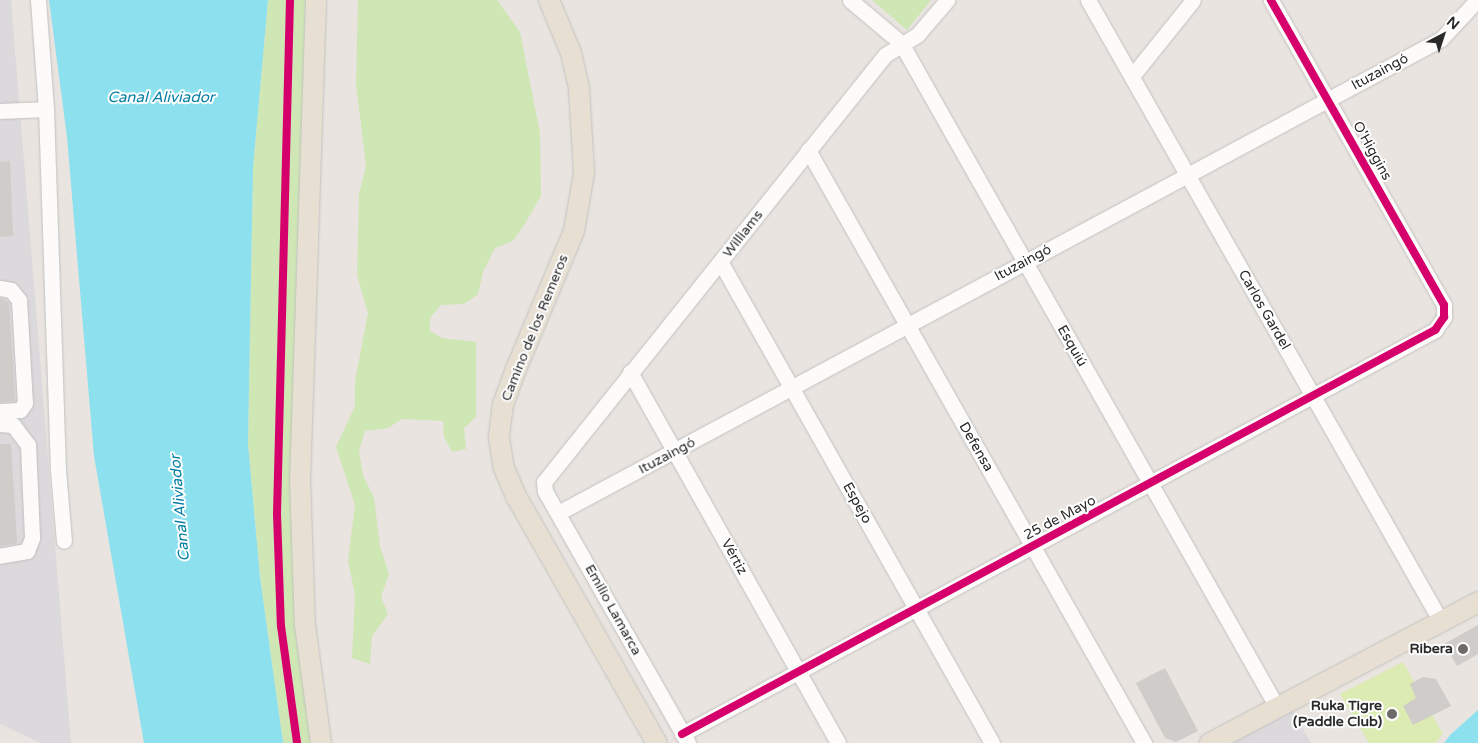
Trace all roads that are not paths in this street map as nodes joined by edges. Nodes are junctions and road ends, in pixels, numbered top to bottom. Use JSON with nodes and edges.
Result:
{"nodes":[{"id":1,"x":38,"y":0,"type":"edge"},
{"id":2,"x":316,"y":0,"type":"edge"},
{"id":3,"x":549,"y":0,"type":"edge"},
{"id":4,"x":850,"y":0,"type":"edge"},
{"id":5,"x":947,"y":0,"type":"edge"},
{"id":6,"x":1088,"y":0,"type":"edge"},
{"id":7,"x":1193,"y":0,"type":"edge"},
{"id":8,"x":1271,"y":0,"type":"edge"},
{"id":9,"x":1477,"y":0,"type":"edge"},
{"id":10,"x":901,"y":43,"type":"junction"},
{"id":11,"x":1132,"y":76,"type":"junction"},
{"id":12,"x":1328,"y":99,"type":"junction"},
{"id":13,"x":46,"y":109,"type":"junction"},
{"id":14,"x":0,"y":111,"type":"edge"},
{"id":15,"x":808,"y":150,"type":"junction"},
{"id":16,"x":1187,"y":176,"type":"junction"},
{"id":17,"x":1024,"y":261,"type":"junction"},
{"id":18,"x":721,"y":263,"type":"junction"},
{"id":19,"x":0,"y":288,"type":"edge"},
{"id":20,"x":1444,"y":318,"type":"joint"},
{"id":21,"x":908,"y":326,"type":"junction"},
{"id":22,"x":630,"y":372,"type":"junction"},
{"id":23,"x":792,"y":388,"type":"junction"},
{"id":24,"x":1312,"y":396,"type":"junction"},
{"id":25,"x":0,"y":411,"type":"edge"},
{"id":26,"x":0,"y":424,"type":"edge"},
{"id":27,"x":675,"y":451,"type":"junction"},
{"id":28,"x":547,"y":476,"type":"joint"},
{"id":29,"x":1150,"y":483,"type":"junction"},
{"id":30,"x":558,"y":513,"type":"junction"},
{"id":31,"x":64,"y":541,"type":"dead end"},
{"id":32,"x":1033,"y":546,"type":"junction"},
{"id":33,"x":0,"y":556,"type":"edge"},
{"id":34,"x":1478,"y":602,"type":"edge"},
{"id":35,"x":916,"y":609,"type":"junction"},
{"id":36,"x":1440,"y":620,"type":"junction"},
{"id":37,"x":798,"y":672,"type":"junction"},
{"id":38,"x":1277,"y":707,"type":"junction"},
{"id":39,"x":685,"y":738,"type":"edge"},
{"id":40,"x":320,"y":743,"type":"edge"},
{"id":41,"x":657,"y":743,"type":"edge"},
{"id":42,"x":838,"y":743,"type":"edge"},
{"id":43,"x":992,"y":743,"type":"edge"},
{"id":44,"x":1144,"y":743,"type":"edge"},
{"id":45,"x":1210,"y":743,"type":"edge"}],
"edges":[{"from":1,"to":13,"type":"street"},
{"from":2,"to":40,"type":"main road"},
{"from":3,"to":41,"type":"main road","name":"Camino de los Remeros"},
{"from":4,"to":10,"type":"street","name":"Esquiú"},
{"from":5,"to":10,"type":"street","name":"Williams"},
{"from":6,"to":11,"type":"street","name":"Carlos Gardel"},
{"from":7,"to":11,"type":"street"},
{"from":8,"to":12,"type":"street","name":"O'Higgins"},
{"from":9,"to":12,"type":"street","name":"Ituzaingó"},
{"from":10,"to":15,"type":"street","name":"Williams"},
{"from":10,"to":17,"type":"street","name":"Esquiú"},
{"from":11,"to":16,"type":"street","name":"Carlos Gardel"},
{"from":12,"to":16,"type":"street","name":"Ituzaingó"},
{"from":12,"to":20,"type":"street","name":"O'Higgins"},
{"from":13,"to":14,"type":"street"},
{"from":13,"to":31,"type":"street"},
{"from":15,"to":18,"type":"street","name":"Williams"},
{"from":15,"to":21,"type":"street","name":"Defensa"},
{"from":16,"to":17,"type":"street","name":"Ituzaingó"},
{"from":16,"to":24,"type":"street","name":"Carlos Gardel"},
{"from":17,"to":21,"type":"street","name":"Ituzaingó"},
{"from":17,"to":29,"type":"street","name":"Esquiú"},
{"from":18,"to":22,"type":"street","name":"Williams"},
{"from":18,"to":23,"type":"street","name":"Espejo"},
{"from":19,"to":25,"type":"street"},
{"from":20,"to":24,"type":"street","name":"25 de Mayo"},
{"from":21,"to":23,"type":"street","name":"Ituzaingó"},
{"from":21,"to":32,"type":"street","name":"Defensa"},
{"from":22,"to":27,"type":"street","name":"Vértiz"},
{"from":22,"to":28,"type":"street","name":"Williams"},
{"from":23,"to":27,"type":"street","name":"Ituzaingó"},
{"from":23,"to":35,"type":"street","name":"Espejo"},
{"from":24,"to":29,"type":"street","name":"25 de Mayo"},
{"from":24,"to":36,"type":"street","name":"Carlos Gardel"},
{"from":26,"to":33,"type":"street"},
{"from":27,"to":30,"type":"street","name":"Ituzaingó"},
{"from":27,"to":37,"type":"street","name":"Vértiz"},
{"from":28,"to":30,"type":"street","name":"Emilio Lamarca"},
{"from":29,"to":32,"type":"street","name":"25 de Mayo"},
{"from":29,"to":38,"type":"street","name":"Esquiú"},
{"from":30,"to":39,"type":"street","name":"Emilio Lamarca"},
{"from":32,"to":35,"type":"street","name":"25 de Mayo"},
{"from":32,"to":44,"type":"street","name":"Defensa"},
{"from":34,"to":36,"type":"main road"},
{"from":35,"to":37,"type":"street","name":"25 de Mayo"},
{"from":35,"to":43,"type":"street","name":"Espejo"},
{"from":36,"to":38,"type":"main road"},
{"from":37,"to":39,"type":"street","name":"25 de Mayo"},
{"from":37,"to":42,"type":"street","name":"Vértiz"},
{"from":38,"to":45,"type":"main road"}]}
